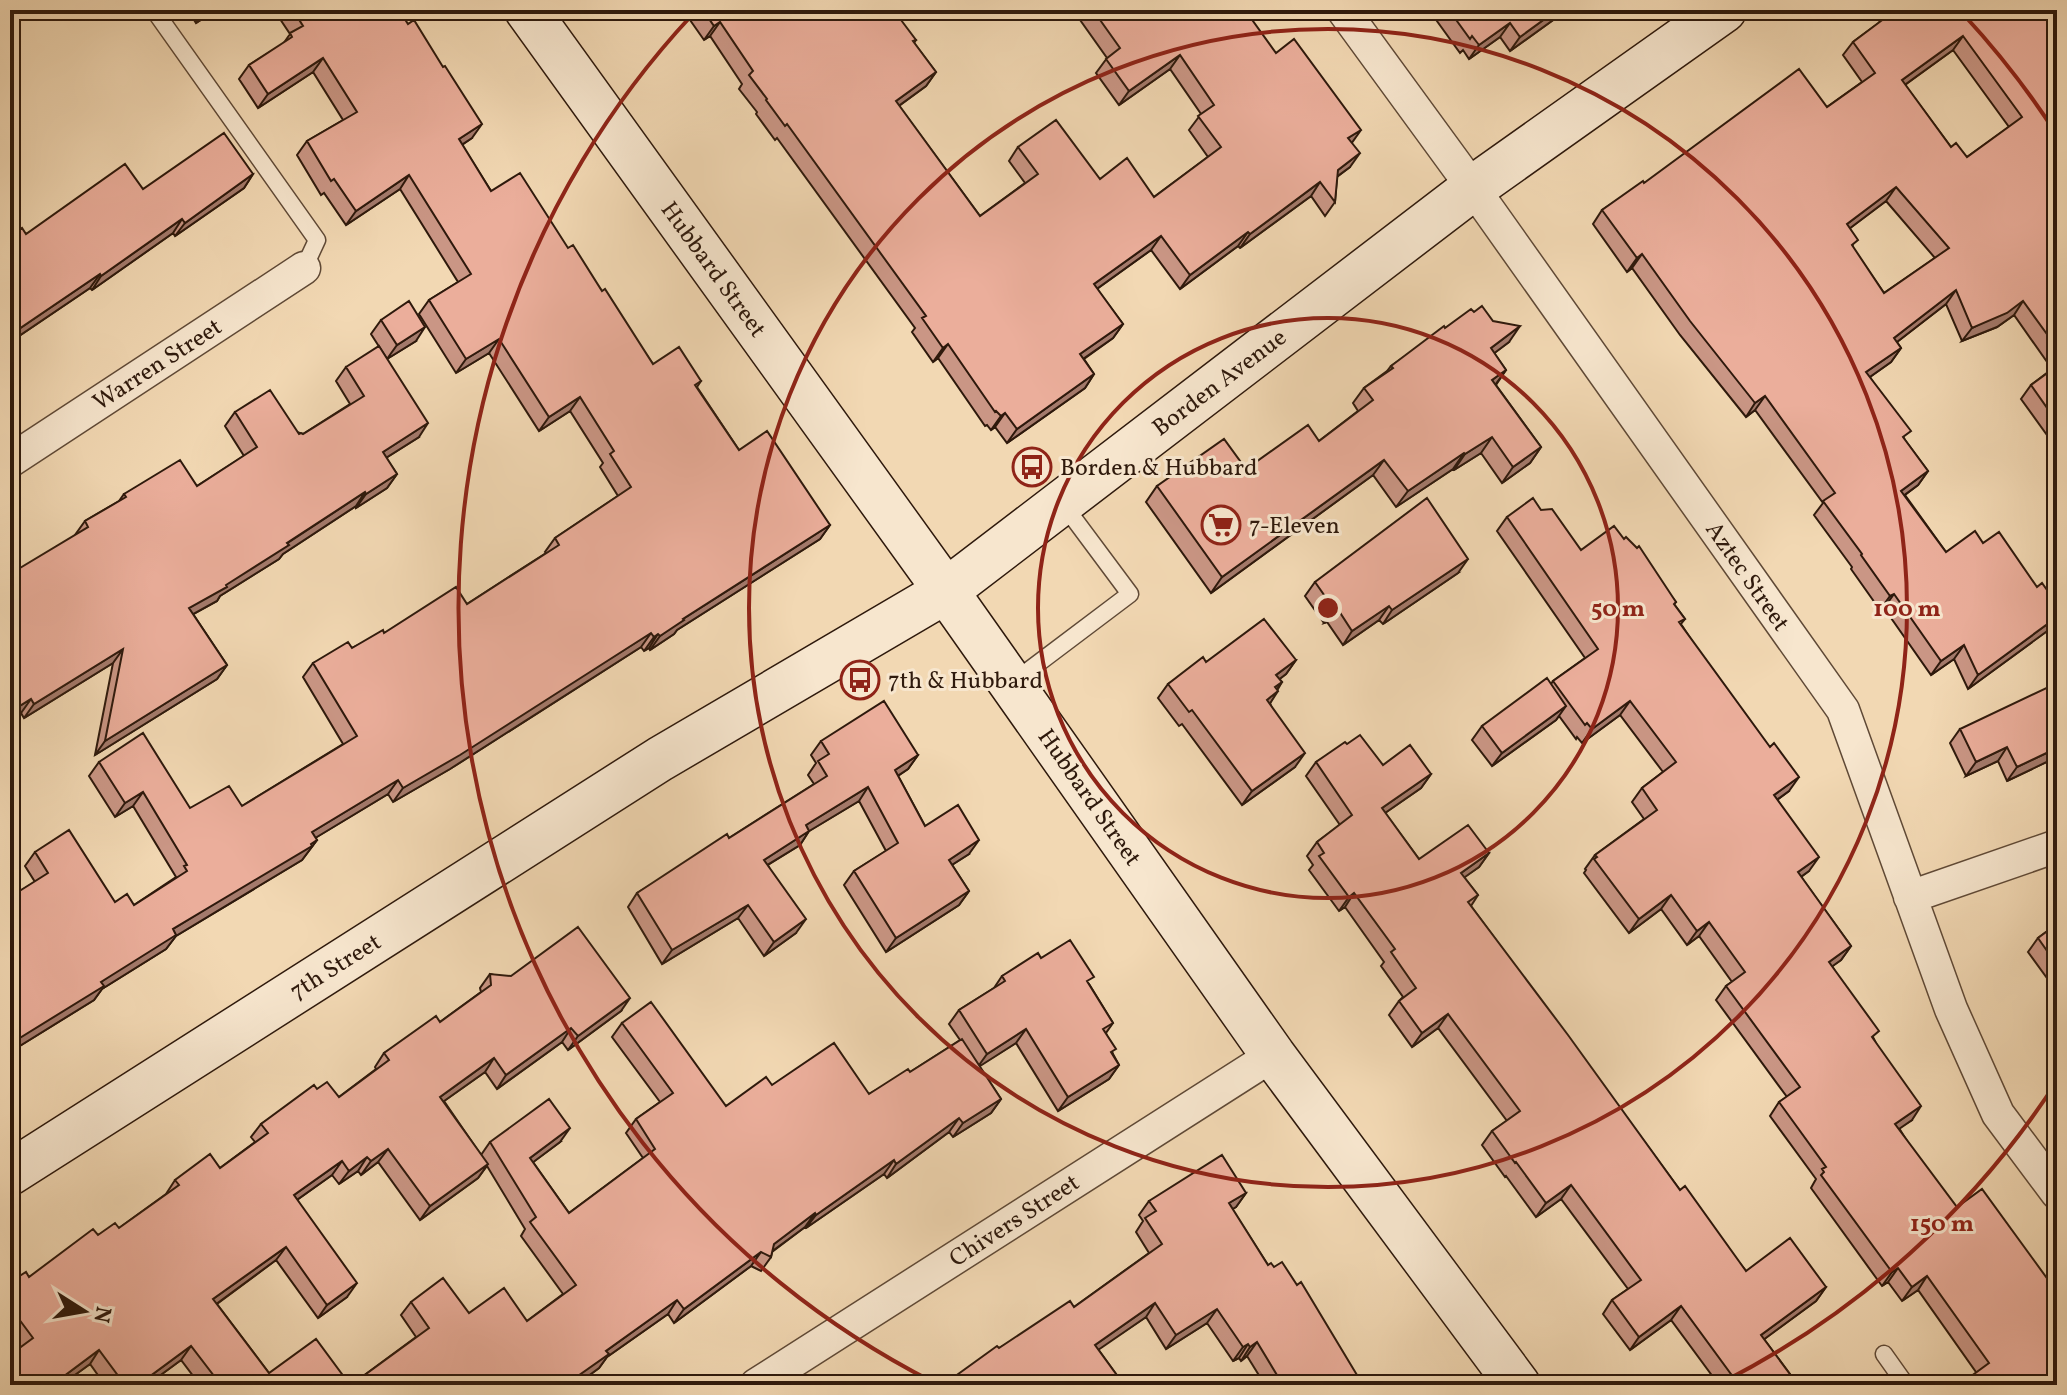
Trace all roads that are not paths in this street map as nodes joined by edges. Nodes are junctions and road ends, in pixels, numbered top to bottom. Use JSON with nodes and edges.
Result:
{"nodes":[{"id":1,"x":154,"y":10,"type":"edge"},
{"id":2,"x":527,"y":10,"type":"edge"},
{"id":3,"x":1343,"y":10,"type":"edge"},
{"id":4,"x":1724,"y":10,"type":"edge"},
{"id":5,"x":1473,"y":188,"type":"junction"},
{"id":6,"x":304,"y":268,"type":"joint"},
{"id":7,"x":10,"y":461,"type":"edge"},
{"id":8,"x":1062,"y":502,"type":"junction"},
{"id":9,"x":946,"y":591,"type":"junction"},
{"id":10,"x":1011,"y":684,"type":"junction"},
{"id":11,"x":660,"y":759,"type":"joint"},
{"id":12,"x":2057,"y":846,"type":"edge"},
{"id":13,"x":1910,"y":897,"type":"junction"},
{"id":14,"x":1273,"y":1055,"type":"junction"},
{"id":15,"x":10,"y":1173,"type":"edge"},
{"id":16,"x":2057,"y":1193,"type":"edge"},
{"id":17,"x":1884,"y":1354,"type":"dead end"},
{"id":18,"x":756,"y":1385,"type":"edge"},
{"id":19,"x":1518,"y":1385,"type":"edge"},
{"id":20,"x":1906,"y":1385,"type":"edge"}],
"edges":[{"from":1,"to":6,"type":"lane"},
{"from":2,"to":9,"type":"street","name":"Hubbard Street"},
{"from":3,"to":5,"type":"street","name":"Aztec Street"},
{"from":4,"to":5,"type":"street","name":"Borden Avenue"},
{"from":5,"to":8,"type":"street","name":"Borden Avenue"},
{"from":5,"to":13,"type":"street","name":"Aztec Street"},
{"from":6,"to":7,"type":"street","name":"Warren Street"},
{"from":8,"to":9,"type":"street","name":"Borden Avenue"},
{"from":8,"to":10,"type":"lane"},
{"from":9,"to":10,"type":"street","name":"Hubbard Street"},
{"from":9,"to":11,"type":"street","name":"Borden Avenue"},
{"from":10,"to":14,"type":"street","name":"Hubbard Street"},
{"from":11,"to":15,"type":"street","name":"7th Street"},
{"from":12,"to":13,"type":"street"},
{"from":13,"to":16,"type":"street","name":"Aztec Street"},
{"from":14,"to":18,"type":"street","name":"Chivers Street"},
{"from":14,"to":19,"type":"street","name":"Hubbard Street"},
{"from":17,"to":20,"type":"lane"}]}
